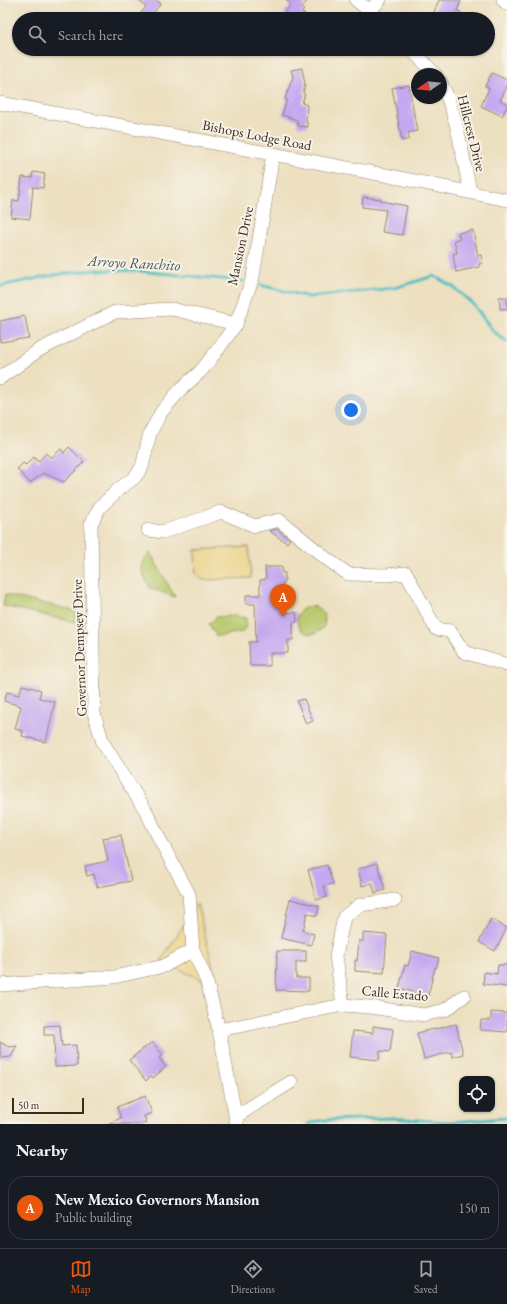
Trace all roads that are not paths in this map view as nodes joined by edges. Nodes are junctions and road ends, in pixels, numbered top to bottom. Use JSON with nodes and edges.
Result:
{"nodes":[{"id":1,"x":356,"y":0,"type":"edge"},
{"id":2,"x":380,"y":0,"type":"edge"},
{"id":3,"x":503,"y":0,"type":"edge"},
{"id":4,"x":507,"y":4,"type":"edge"},
{"id":5,"x":370,"y":12,"type":"edge"},
{"id":6,"x":375,"y":12,"type":"edge"},
{"id":7,"x":418,"y":56,"type":"edge"},
{"id":8,"x":429,"y":68,"type":"edge"},
{"id":9,"x":447,"y":99,"type":"edge"},
{"id":10,"x":0,"y":103,"type":"edge"},
{"id":11,"x":273,"y":154,"type":"junction"},
{"id":12,"x":470,"y":192,"type":"junction"},
{"id":13,"x":507,"y":200,"type":"edge"},
{"id":14,"x":236,"y":324,"type":"junction"},
{"id":15,"x":0,"y":378,"type":"edge"},
{"id":16,"x":162,"y":411,"type":"joint"},
{"id":17,"x":148,"y":530,"type":"dead end"},
{"id":18,"x":507,"y":665,"type":"edge"},
{"id":19,"x":395,"y":900,"type":"dead end"},
{"id":20,"x":193,"y":950,"type":"junction"},
{"id":21,"x":0,"y":985,"type":"edge"},
{"id":22,"x":464,"y":996,"type":"dead end"},
{"id":23,"x":343,"y":1005,"type":"junction"},
{"id":24,"x":219,"y":1030,"type":"junction"},
{"id":25,"x":291,"y":1082,"type":"dead end"},
{"id":26,"x":236,"y":1121,"type":"edge"}],
"edges":[{"from":1,"to":5,"type":"street"},
{"from":2,"to":6,"type":"street"},
{"from":3,"to":4,"type":"street"},
{"from":7,"to":8,"type":"street"},
{"from":9,"to":12,"type":"street","name":"Hillcrest Drive"},
{"from":10,"to":11,"type":"street","name":"Bishops Lodge Road"},
{"from":11,"to":12,"type":"street","name":"Bishops Lodge Road"},
{"from":11,"to":14,"type":"street","name":"Mansion Drive"},
{"from":12,"to":13,"type":"street","name":"Bishops Lodge Road"},
{"from":14,"to":15,"type":"street"},
{"from":14,"to":16,"type":"street","name":"Mansion Drive"},
{"from":16,"to":20,"type":"street","name":"Governor Dempsey Drive"},
{"from":17,"to":18,"type":"street"},
{"from":19,"to":23,"type":"street","name":"Calle Estado"},
{"from":20,"to":21,"type":"street"},
{"from":20,"to":24,"type":"street"},
{"from":22,"to":23,"type":"street","name":"Calle Estado"},
{"from":23,"to":24,"type":"street","name":"Calle Estado"},
{"from":24,"to":26,"type":"street"},
{"from":25,"to":26,"type":"street"}]}
